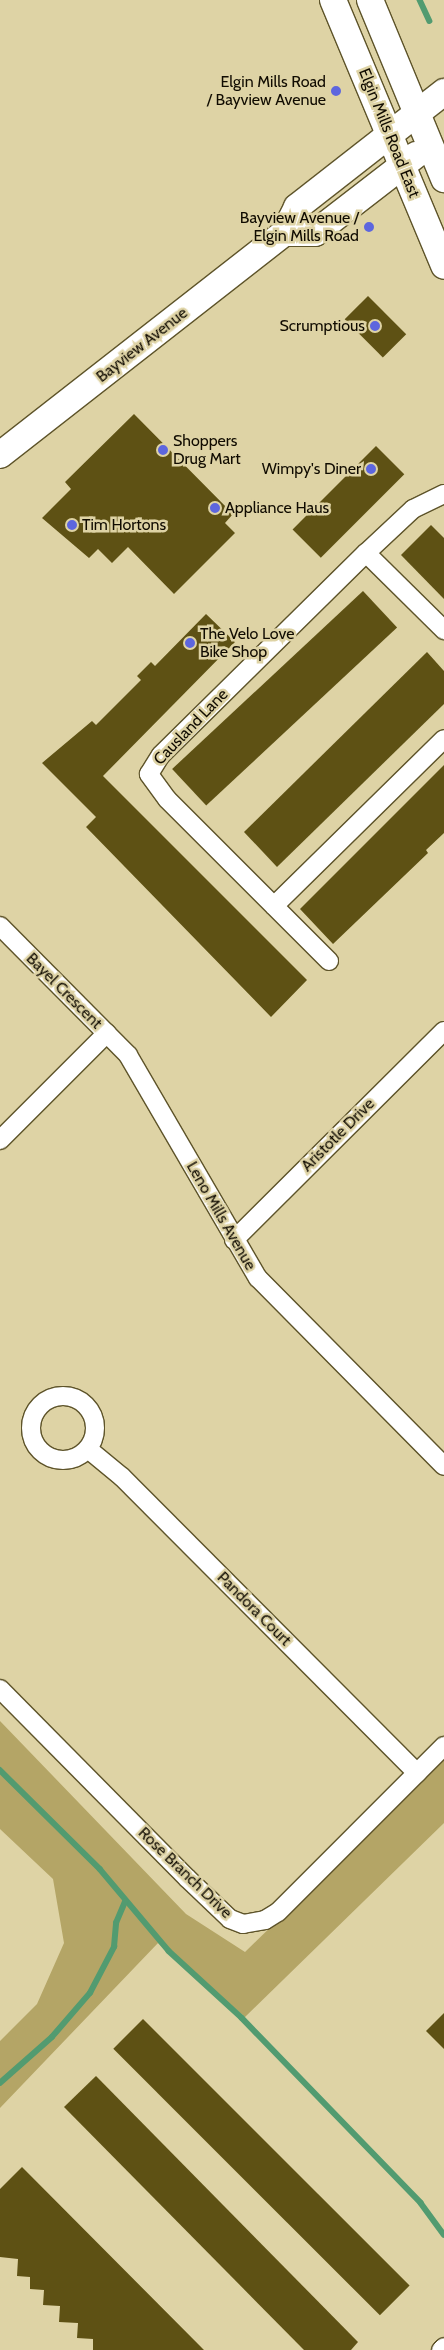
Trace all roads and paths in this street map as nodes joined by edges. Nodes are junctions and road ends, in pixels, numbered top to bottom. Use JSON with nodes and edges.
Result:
{"nodes":[{"id":1,"x":333,"y":0,"type":"edge"},
{"id":2,"x":370,"y":0,"type":"edge"},
{"id":3,"x":444,"y":92,"type":"edge"},
{"id":4,"x":417,"y":113,"type":"junction"},
{"id":5,"x":390,"y":134,"type":"junction"},
{"id":6,"x":437,"y":140,"type":"edge"},
{"id":7,"x":403,"y":166,"type":"junction"},
{"id":8,"x":444,"y":180,"type":"edge"},
{"id":9,"x":284,"y":233,"type":"junction"},
{"id":10,"x":444,"y":266,"type":"edge"},
{"id":11,"x":0,"y":455,"type":"edge"},
{"id":12,"x":444,"y":494,"type":"edge"},
{"id":13,"x":366,"y":553,"type":"junction"},
{"id":14,"x":444,"y":630,"type":"edge"},
{"id":15,"x":444,"y":740,"type":"edge"},
{"id":16,"x":274,"y":906,"type":"junction"},
{"id":17,"x":0,"y":926,"type":"edge"},
{"id":18,"x":329,"y":961,"type":"dead end"},
{"id":19,"x":444,"y":1031,"type":"edge"},
{"id":20,"x":107,"y":1033,"type":"junction"},
{"id":21,"x":0,"y":1140,"type":"edge"},
{"id":22,"x":234,"y":1240,"type":"junction"},
{"id":23,"x":88,"y":1449,"type":"dead end"},
{"id":24,"x":444,"y":1466,"type":"edge"},
{"id":25,"x":0,"y":1689,"type":"edge"},
{"id":26,"x":444,"y":1746,"type":"edge"},
{"id":27,"x":417,"y":1773,"type":"junction"}],
"edges":[{"from":1,"to":5,"type":"main road","name":"Elgin Mills Road East"},
{"from":2,"to":4,"type":"main road","name":"Elgin Mills Road East"},
{"from":3,"to":4,"type":"main road","name":"Bayview Avenue"},
{"from":4,"to":5,"type":"main road","name":"Bayview Avenue"},
{"from":4,"to":6,"type":"main road","name":"Elgin Mills Road East"},
{"from":5,"to":7,"type":"main road","name":"Elgin Mills Road East"},
{"from":5,"to":9,"type":"main road","name":"Bayview Avenue"},
{"from":6,"to":7,"type":"main road"},
{"from":6,"to":8,"type":"main road","name":"Elgin Mills Road East"},
{"from":7,"to":9,"type":"main road"},
{"from":7,"to":10,"type":"main road","name":"Elgin Mills Road East"},
{"from":9,"to":11,"type":"main road","name":"Bayview Avenue"},
{"from":12,"to":13,"type":"street","name":"Causland Lane"},
{"from":13,"to":14,"type":"street"},
{"from":13,"to":16,"type":"street","name":"Causland Lane"},
{"from":15,"to":16,"type":"street"},
{"from":16,"to":18,"type":"street","name":"Causland Lane"},
{"from":17,"to":20,"type":"street","name":"Bayel Crescent"},
{"from":19,"to":22,"type":"street","name":"Aristotle Drive"},
{"from":20,"to":21,"type":"street","name":"Bayel Crescent"},
{"from":20,"to":22,"type":"street","name":"Leno Mills Avenue"},
{"from":22,"to":24,"type":"street","name":"Leno Mills Avenue"},
{"from":23,"to":27,"type":"street","name":"Pandora Court"},
{"from":25,"to":27,"type":"street","name":"Rose Branch Drive"},
{"from":26,"to":27,"type":"street","name":"Rose Branch Drive"}]}
